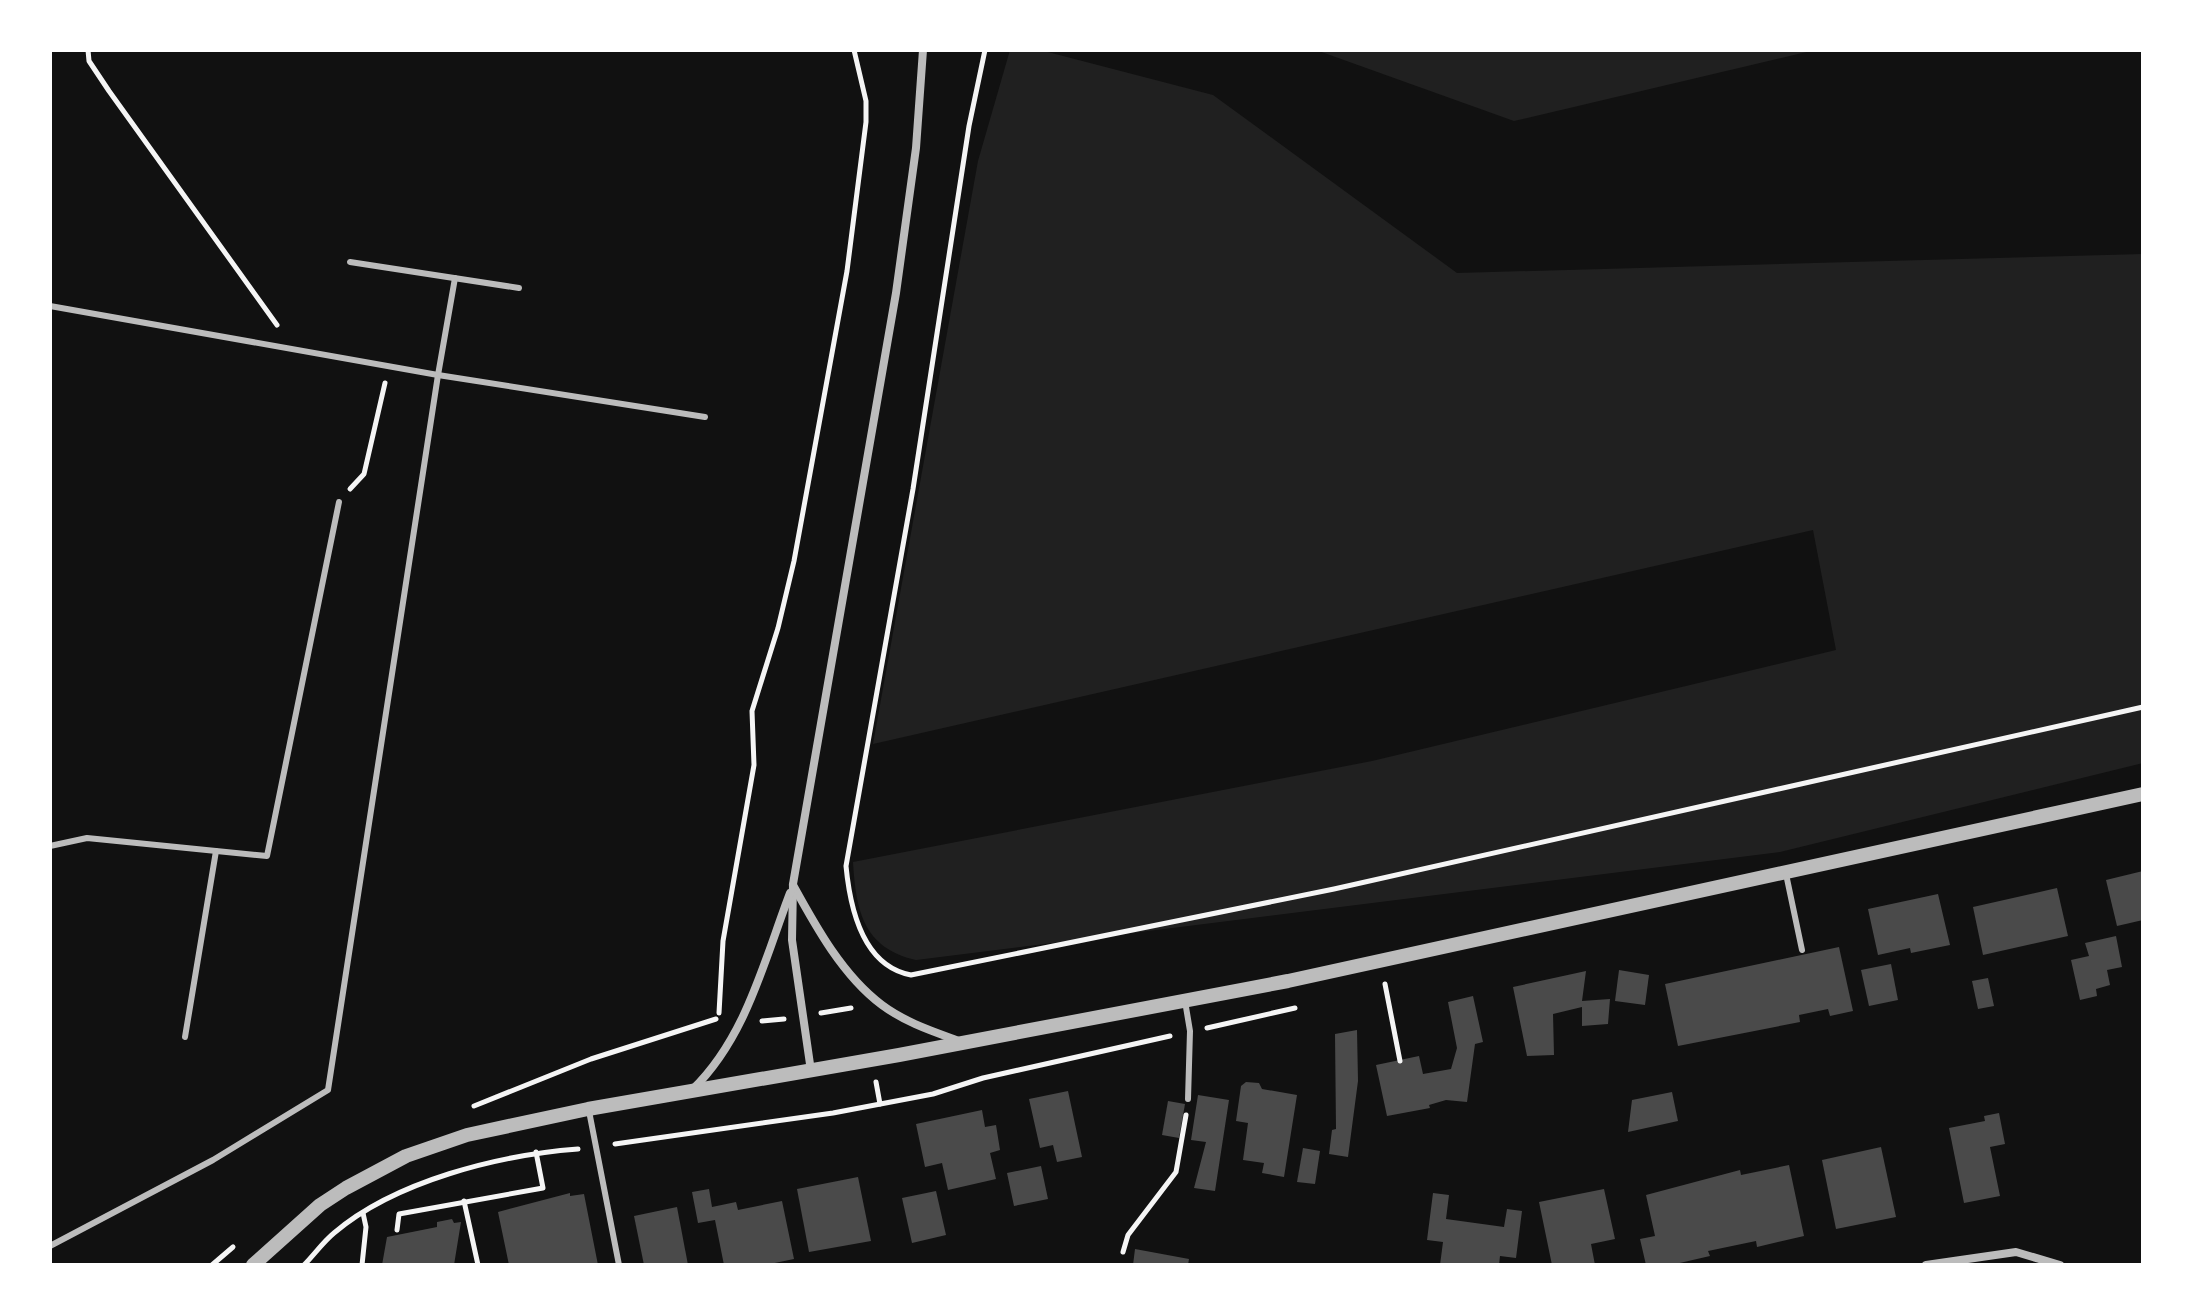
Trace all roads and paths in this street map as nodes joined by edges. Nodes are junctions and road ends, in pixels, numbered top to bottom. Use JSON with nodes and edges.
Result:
{"nodes":[{"id":1,"x":88,"y":50,"type":"edge"},
{"id":2,"x":854,"y":50,"type":"edge"},
{"id":3,"x":923,"y":50,"type":"edge"},
{"id":4,"x":985,"y":50,"type":"edge"},
{"id":5,"x":350,"y":262,"type":"dead end"},
{"id":6,"x":455,"y":278,"type":"junction"},
{"id":7,"x":519,"y":288,"type":"dead end"},
{"id":8,"x":50,"y":306,"type":"edge"},
{"id":9,"x":293,"y":347,"type":"junction"},
{"id":10,"x":389,"y":365,"type":"junction"},
{"id":11,"x":438,"y":375,"type":"junction"},
{"id":12,"x":705,"y":417,"type":"dead end"},
{"id":13,"x":339,"y":502,"type":"joint"},
{"id":14,"x":2143,"y":707,"type":"edge"},
{"id":15,"x":2143,"y":794,"type":"edge"},
{"id":16,"x":50,"y":846,"type":"edge"},
{"id":17,"x":216,"y":851,"type":"junction"},
{"id":18,"x":1785,"y":871,"type":"junction"},
{"id":19,"x":793,"y":884,"type":"junction"},
{"id":20,"x":1802,"y":950,"type":"dead end"},
{"id":21,"x":1385,"y":984,"type":"dead end"},
{"id":22,"x":1185,"y":1001,"type":"junction"},
{"id":23,"x":719,"y":1018,"type":"dead end"},
{"id":24,"x":185,"y":1037,"type":"dead end"},
{"id":25,"x":964,"y":1042,"type":"junction"},
{"id":26,"x":1400,"y":1061,"type":"dead end"},
{"id":27,"x":811,"y":1071,"type":"junction"},
{"id":28,"x":691,"y":1091,"type":"junction"},
{"id":29,"x":1188,"y":1099,"type":"joint"},
{"id":30,"x":588,"y":1109,"type":"junction"},
{"id":31,"x":595,"y":1147,"type":"junction"},
{"id":32,"x":536,"y":1152,"type":"junction"},
{"id":33,"x":464,"y":1201,"type":"junction"},
{"id":34,"x":363,"y":1213,"type":"junction"},
{"id":35,"x":397,"y":1230,"type":"dead end"},
{"id":36,"x":50,"y":1246,"type":"edge"},
{"id":37,"x":1123,"y":1252,"type":"dead end"},
{"id":38,"x":253,"y":1265,"type":"edge"},
{"id":39,"x":304,"y":1265,"type":"edge"},
{"id":40,"x":362,"y":1265,"type":"edge"},
{"id":41,"x":478,"y":1265,"type":"edge"},
{"id":42,"x":619,"y":1265,"type":"edge"},
{"id":43,"x":1926,"y":1265,"type":"edge"},
{"id":44,"x":2060,"y":1265,"type":"edge"}],
"edges":[{"from":1,"to":9,"type":"path"},
{"from":2,"to":23,"type":"path"},
{"from":3,"to":19,"type":"street"},
{"from":4,"to":14,"type":"path"},
{"from":5,"to":6,"type":"lane"},
{"from":6,"to":7,"type":"lane"},
{"from":6,"to":11,"type":"lane"},
{"from":8,"to":9,"type":"lane"},
{"from":9,"to":10,"type":"lane"},
{"from":10,"to":11,"type":"lane"},
{"from":10,"to":13,"type":"path"},
{"from":11,"to":12,"type":"lane"},
{"from":11,"to":36,"type":"lane"},
{"from":13,"to":17,"type":"lane"},
{"from":15,"to":18,"type":"street"},
{"from":16,"to":17,"type":"lane"},
{"from":17,"to":24,"type":"lane"},
{"from":18,"to":20,"type":"lane"},
{"from":18,"to":22,"type":"street"},
{"from":19,"to":25,"type":"street"},
{"from":19,"to":27,"type":"street"},
{"from":19,"to":28,"type":"street"},
{"from":21,"to":26,"type":"path"},
{"from":22,"to":25,"type":"street"},
{"from":22,"to":29,"type":"lane"},
{"from":25,"to":27,"type":"street"},
{"from":27,"to":28,"type":"street"},
{"from":28,"to":30,"type":"street"},
{"from":29,"to":37,"type":"path"},
{"from":30,"to":31,"type":"lane"},
{"from":30,"to":38,"type":"street"},
{"from":31,"to":32,"type":"path"},
{"from":31,"to":42,"type":"lane"},
{"from":32,"to":33,"type":"path"},
{"from":32,"to":34,"type":"path"},
{"from":33,"to":35,"type":"path"},
{"from":33,"to":41,"type":"path"},
{"from":34,"to":39,"type":"path"},
{"from":34,"to":40,"type":"path"},
{"from":43,"to":44,"type":"street"}]}
